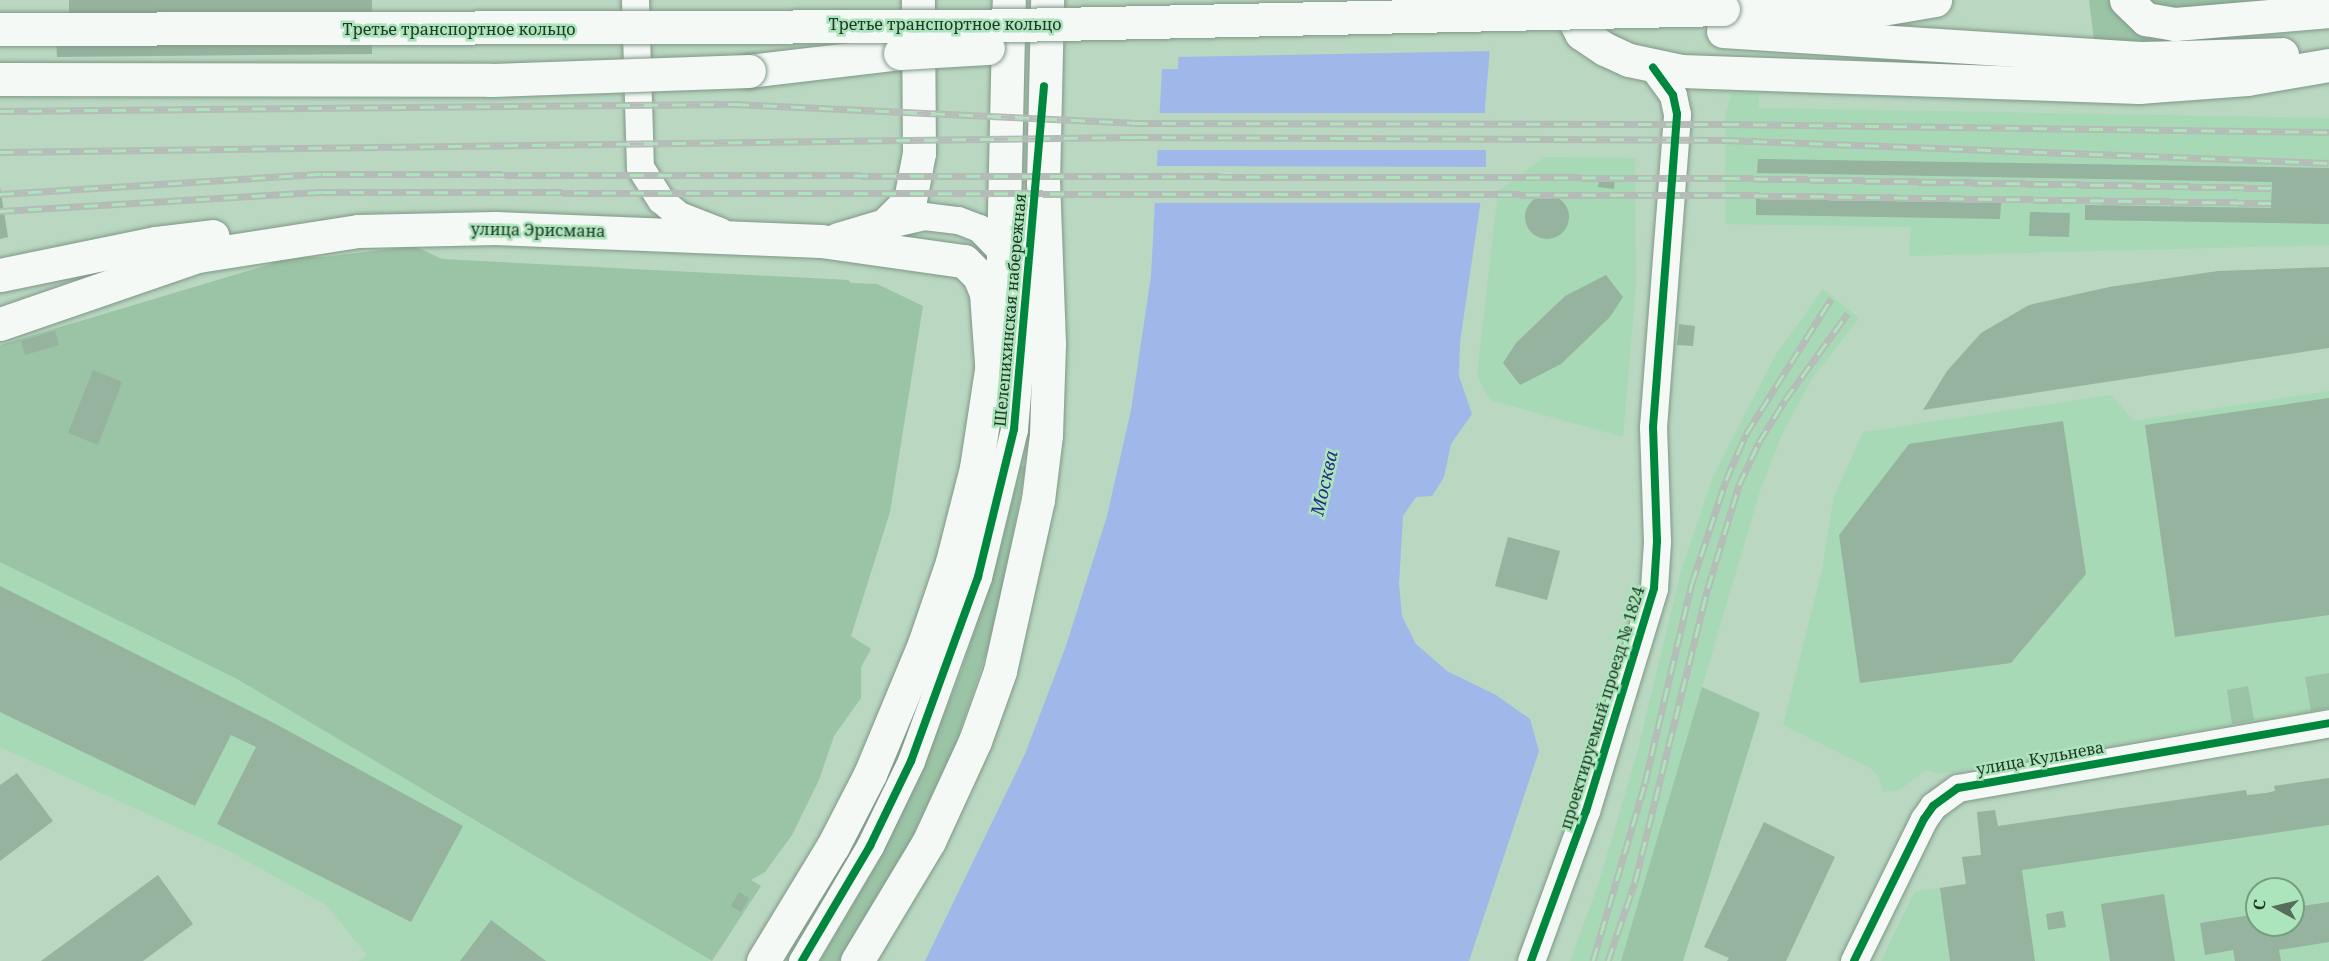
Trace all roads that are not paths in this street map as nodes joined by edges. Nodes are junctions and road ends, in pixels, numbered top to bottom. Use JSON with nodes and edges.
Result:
{"nodes":[{"id":1,"x":918,"y":0,"type":"edge"},
{"id":2,"x":1009,"y":0,"type":"edge"},
{"id":3,"x":1047,"y":0,"type":"edge"},
{"id":4,"x":1563,"y":0,"type":"edge"},
{"id":5,"x":1890,"y":0,"type":"edge"},
{"id":6,"x":1935,"y":0,"type":"edge"},
{"id":7,"x":2126,"y":0,"type":"edge"},
{"id":8,"x":635,"y":4,"type":"edge"},
{"id":9,"x":2329,"y":11,"type":"edge"},
{"id":10,"x":1723,"y":20,"type":"junction"},
{"id":11,"x":0,"y":29,"type":"edge"},
{"id":12,"x":2329,"y":53,"type":"edge"},
{"id":13,"x":2329,"y":65,"type":"edge"},
{"id":14,"x":1653,"y":67,"type":"junction"},
{"id":15,"x":2199,"y":70,"type":"junction"},
{"id":16,"x":0,"y":79,"type":"edge"},
{"id":17,"x":1044,"y":86,"type":"junction"},
{"id":18,"x":885,"y":225,"type":"junction"},
{"id":19,"x":358,"y":231,"type":"junction"},
{"id":20,"x":747,"y":239,"type":"junction"},
{"id":21,"x":821,"y":241,"type":"junction"},
{"id":22,"x":1006,"y":251,"type":"junction"},
{"id":23,"x":0,"y":275,"type":"edge"},
{"id":24,"x":1025,"y":303,"type":"junction"},
{"id":25,"x":0,"y":324,"type":"edge"},
{"id":26,"x":992,"y":377,"type":"junction"},
{"id":27,"x":2329,"y":723,"type":"edge"},
{"id":28,"x":763,"y":961,"type":"edge"},
{"id":29,"x":802,"y":961,"type":"edge"},
{"id":30,"x":857,"y":961,"type":"edge"},
{"id":31,"x":1531,"y":961,"type":"edge"},
{"id":32,"x":1854,"y":961,"type":"edge"}],
"edges":[{"from":1,"to":18,"type":"main road"},
{"from":2,"to":22,"type":"main road","name":"Шелепихинская набережная"},
{"from":3,"to":17,"type":"main road"},
{"from":4,"to":14,"type":"main road"},
{"from":5,"to":10,"type":"main road","name":"Третье транспортное кольцо"},
{"from":6,"to":10,"type":"main road"},
{"from":7,"to":9,"type":"main road"},
{"from":8,"to":20,"type":"street"},
{"from":10,"to":11,"type":"main road","name":"Третье транспортное кольцо","bridge":true},
{"from":10,"to":15,"type":"main road"},
{"from":10,"to":16,"type":"main road","name":"Третье транспортное кольцо","bridge":true},
{"from":12,"to":15,"type":"main road"},
{"from":13,"to":15,"type":"main road"},
{"from":14,"to":15,"type":"main road"},
{"from":14,"to":31,"type":"street","name":"проектируемый проезд № 1824"},
{"from":17,"to":24,"type":"street","name":"Шелепихинская набережная"},
{"from":17,"to":30,"type":"main road"},
{"from":18,"to":21,"type":"main road"},
{"from":18,"to":22,"type":"street"},
{"from":19,"to":20,"type":"main road","name":"улица Эрисмана"},
{"from":19,"to":23,"type":"main road"},
{"from":19,"to":25,"type":"main road","name":"улица Эрисмана"},
{"from":20,"to":21,"type":"main road","name":"улица Эрисмана"},
{"from":21,"to":26,"type":"main road","name":"улица Эрисмана"},
{"from":22,"to":24,"type":"street"},
{"from":22,"to":26,"type":"main road","name":"Шелепихинская набережная"},
{"from":24,"to":29,"type":"street","name":"Шелепихинская набережная"},
{"from":26,"to":28,"type":"main road","name":"Шелепихинская набережная"},
{"from":27,"to":32,"type":"street","name":"улица Кульнева"}]}
